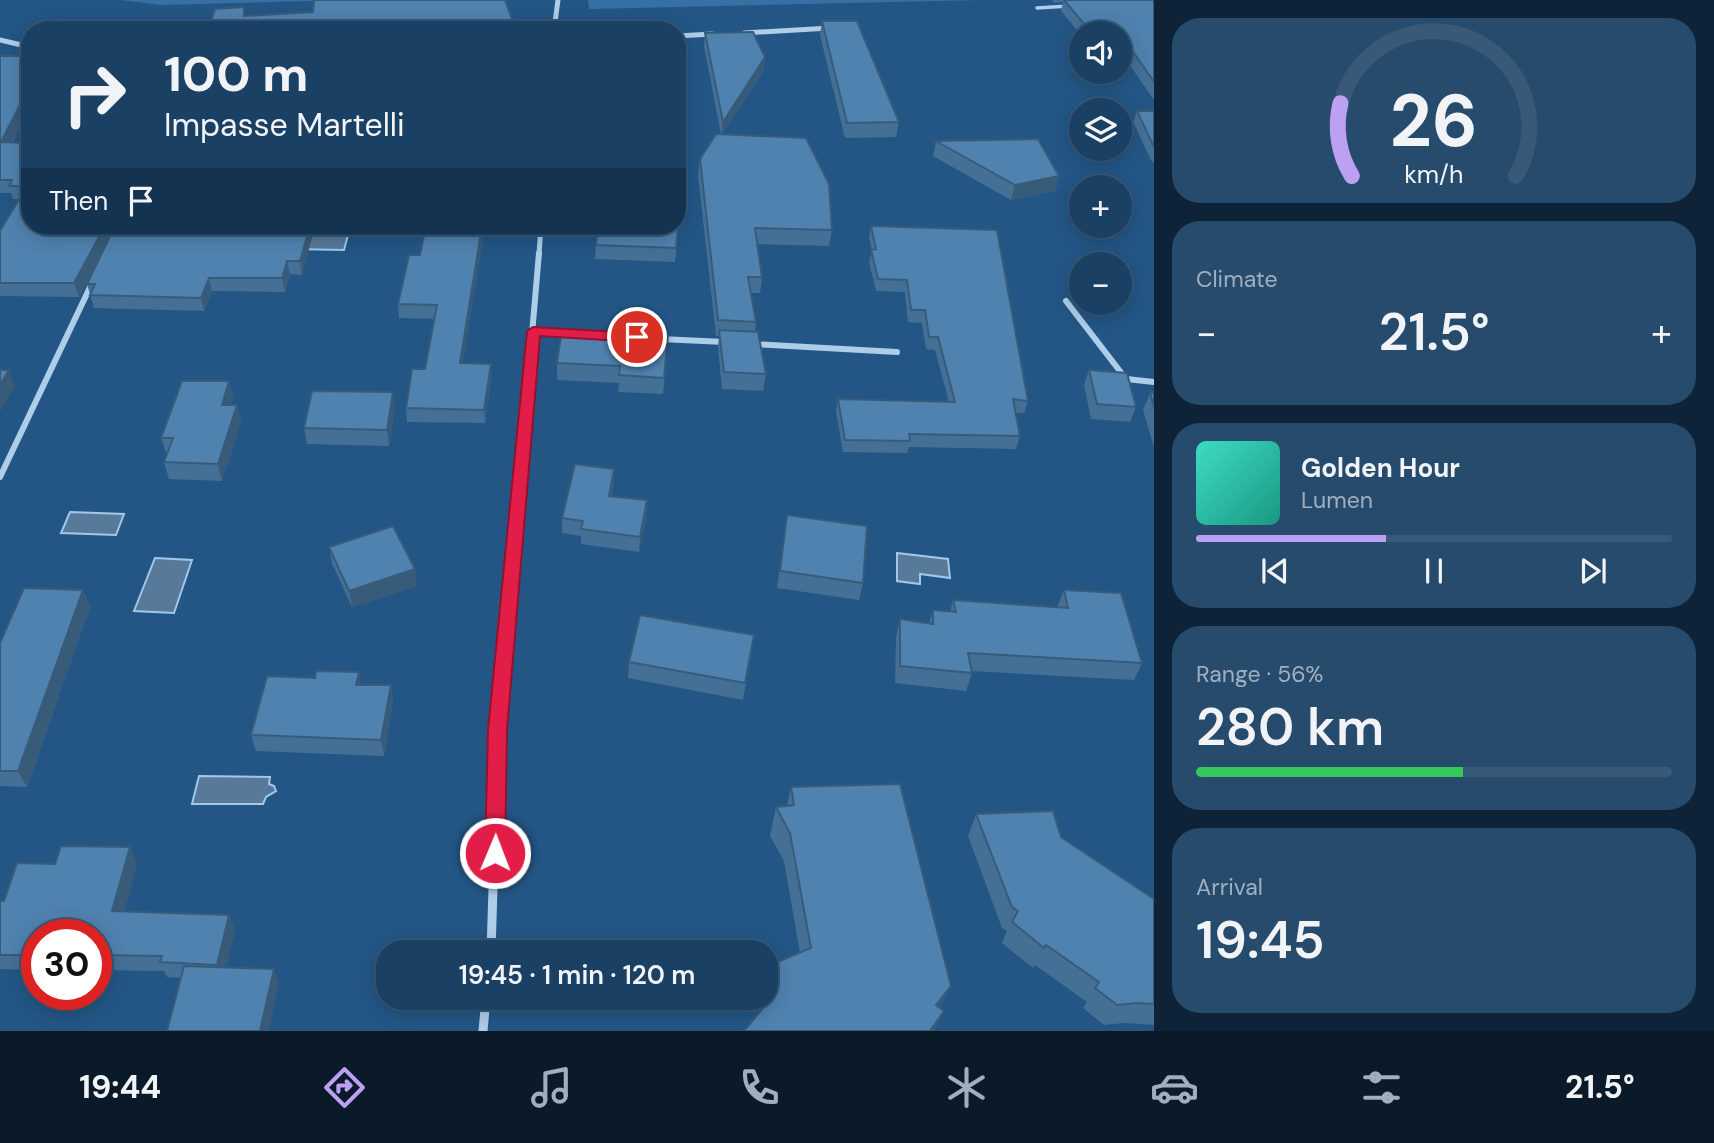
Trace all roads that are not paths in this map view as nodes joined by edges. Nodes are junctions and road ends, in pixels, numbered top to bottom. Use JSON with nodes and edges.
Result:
{"nodes":[{"id":1,"x":558,"y":0,"type":"edge"},
{"id":2,"x":1076,"y":6,"type":"edge"},
{"id":3,"x":1037,"y":8,"type":"dead end"},
{"id":4,"x":555,"y":21,"type":"edge"},
{"id":5,"x":831,"y":28,"type":"edge"},
{"id":6,"x":734,"y":33,"type":"edge"},
{"id":7,"x":724,"y":34,"type":"edge"},
{"id":8,"x":686,"y":36,"type":"edge"},
{"id":9,"x":0,"y":40,"type":"edge"},
{"id":10,"x":21,"y":45,"type":"edge"},
{"id":11,"x":540,"y":235,"type":"edge"},
{"id":12,"x":95,"y":276,"type":"edge"},
{"id":13,"x":1066,"y":300,"type":"dead end"},
{"id":14,"x":533,"y":331,"type":"junction"},
{"id":15,"x":574,"y":334,"type":"edge"},
{"id":16,"x":655,"y":338,"type":"edge"},
{"id":17,"x":735,"y":343,"type":"edge"},
{"id":18,"x":749,"y":344,"type":"edge"},
{"id":19,"x":897,"y":352,"type":"dead end"},
{"id":20,"x":1154,"y":382,"type":"edge"},
{"id":21,"x":0,"y":477,"type":"edge"},
{"id":22,"x":491,"y":940,"type":"edge"},
{"id":23,"x":485,"y":1010,"type":"edge"},
{"id":24,"x":483,"y":1031,"type":"edge"}],
"edges":[{"from":1,"to":4,"type":"street"},
{"from":2,"to":3,"type":"lane"},
{"from":5,"to":6,"type":"street"},
{"from":7,"to":8,"type":"street"},
{"from":9,"to":10,"type":"street"},
{"from":11,"to":14,"type":"street"},
{"from":12,"to":21,"type":"street"},
{"from":13,"to":20,"type":"street"},
{"from":14,"to":15,"type":"street"},
{"from":14,"to":22,"type":"street"},
{"from":16,"to":17,"type":"street"},
{"from":18,"to":19,"type":"street"},
{"from":23,"to":24,"type":"street"}]}
